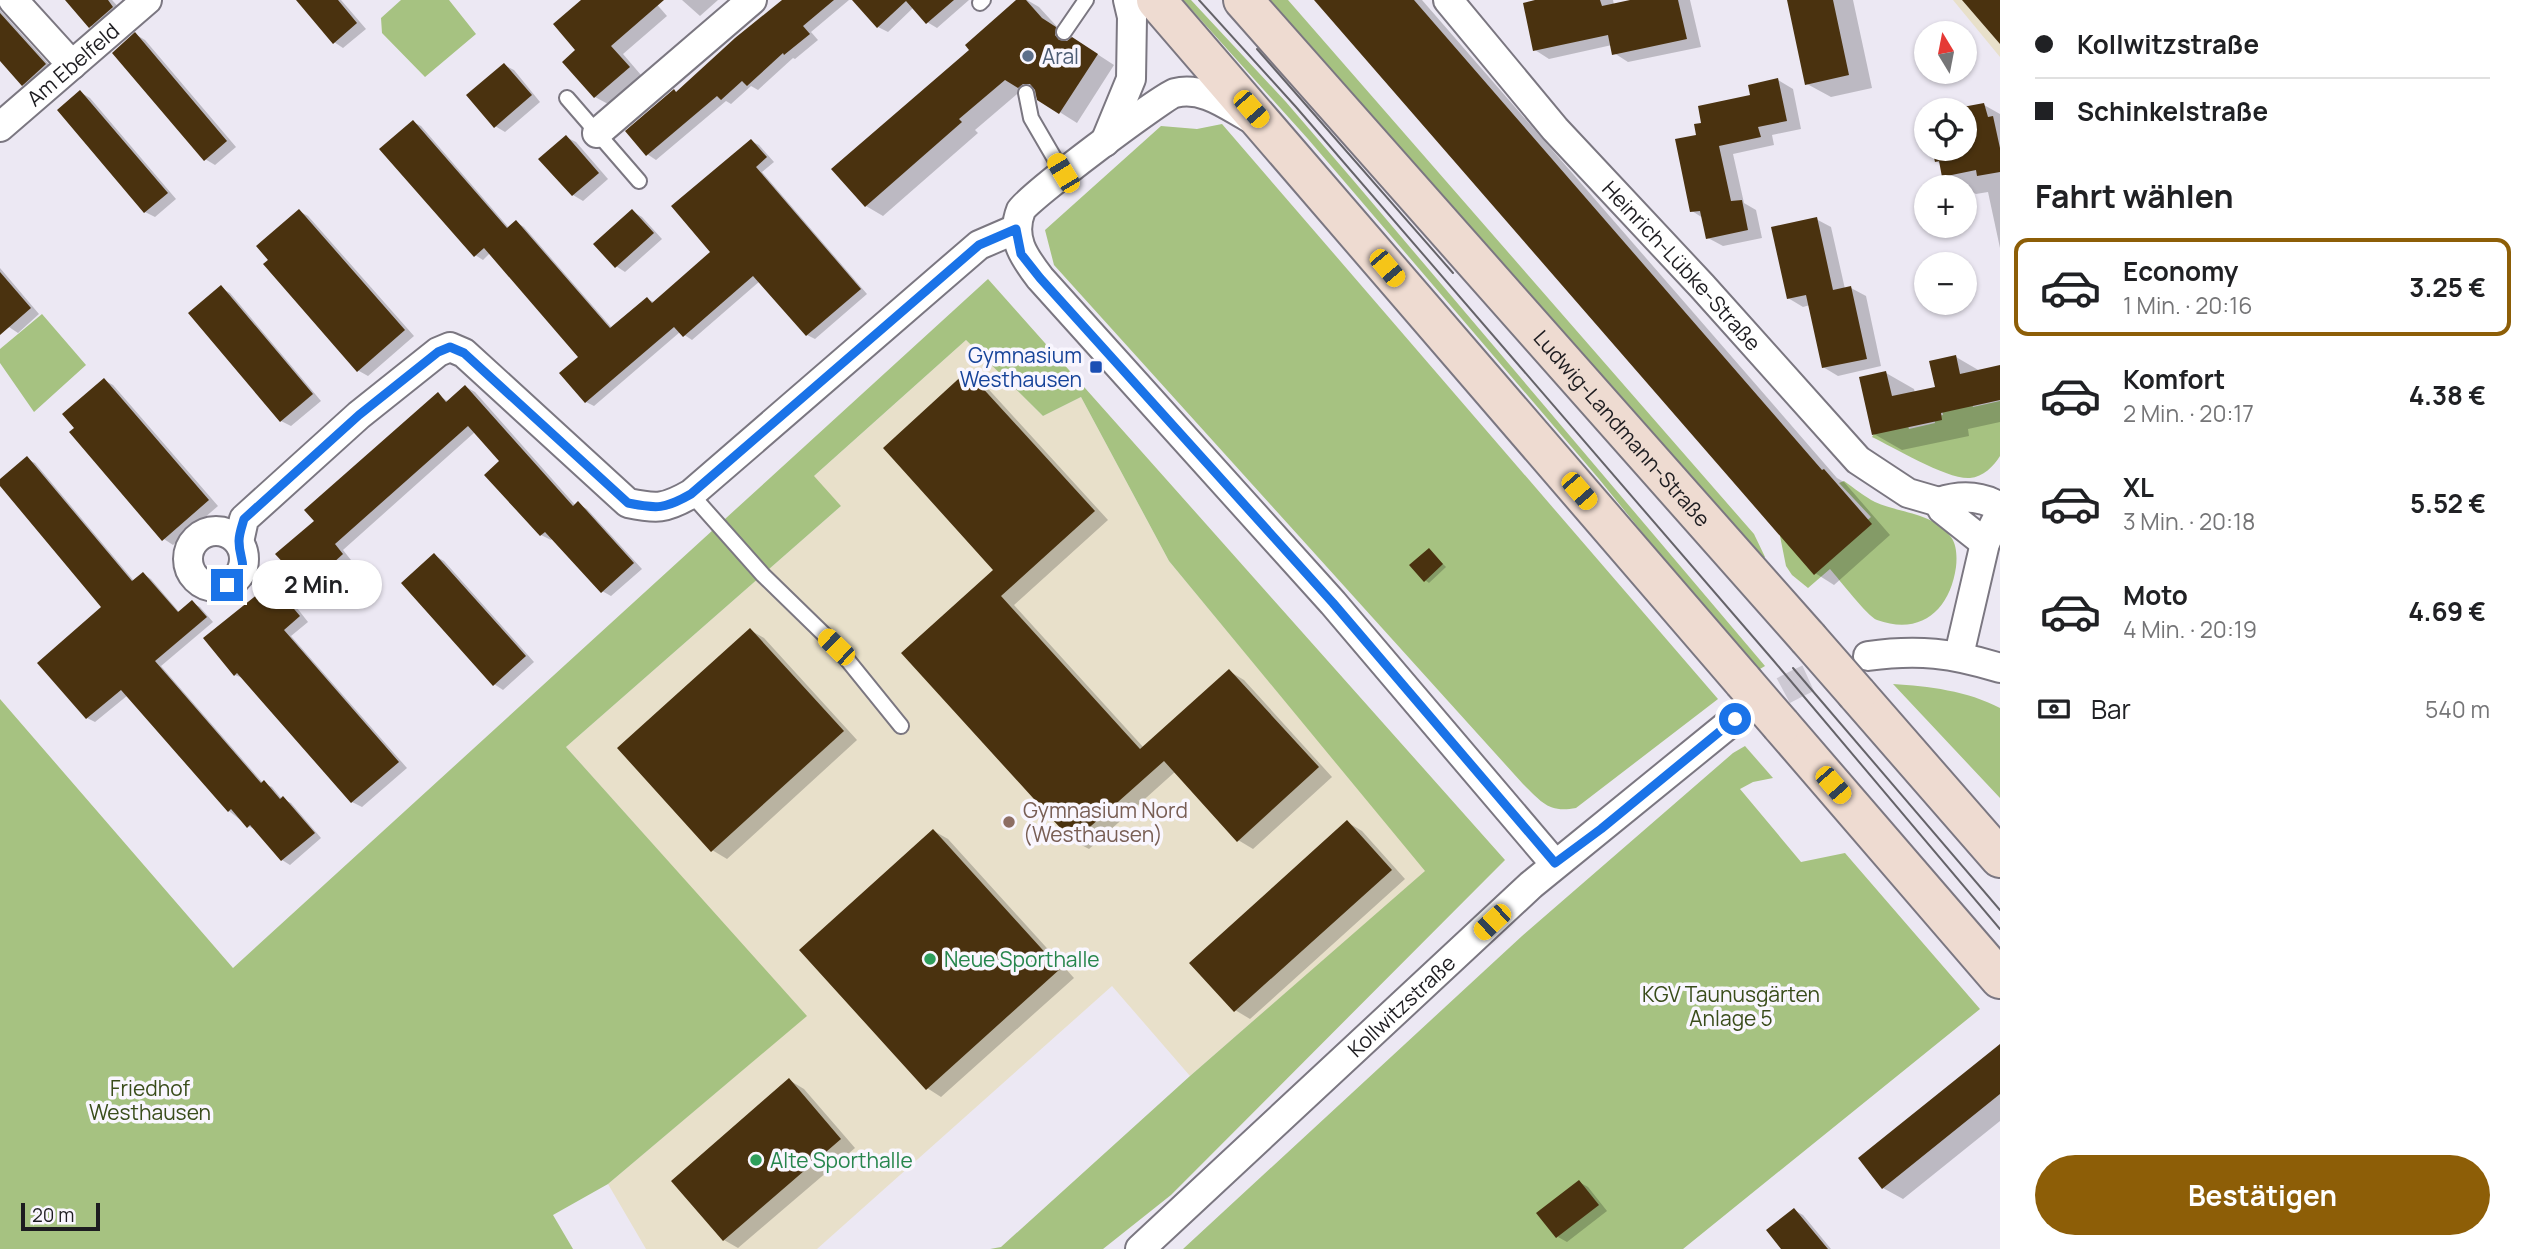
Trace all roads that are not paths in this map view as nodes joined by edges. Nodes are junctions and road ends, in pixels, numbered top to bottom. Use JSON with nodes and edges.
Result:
{"nodes":[{"id":1,"x":13,"y":0,"type":"edge"},
{"id":2,"x":146,"y":0,"type":"edge"},
{"id":3,"x":752,"y":0,"type":"edge"},
{"id":4,"x":1086,"y":0,"type":"edge"},
{"id":5,"x":1128,"y":0,"type":"edge"},
{"id":6,"x":1156,"y":0,"type":"edge"},
{"id":7,"x":1242,"y":0,"type":"edge"},
{"id":8,"x":1448,"y":0,"type":"edge"},
{"id":9,"x":1064,"y":32,"type":"dead end"},
{"id":10,"x":72,"y":65,"type":"junction"},
{"id":11,"x":1026,"y":93,"type":"dead end"},
{"id":12,"x":567,"y":98,"type":"dead end"},
{"id":13,"x":0,"y":127,"type":"edge"},
{"id":14,"x":1266,"y":128,"type":"junction"},
{"id":15,"x":597,"y":133,"type":"junction"},
{"id":16,"x":1105,"y":142,"type":"junction"},
{"id":17,"x":1063,"y":173,"type":"junction"},
{"id":18,"x":639,"y":181,"type":"dead end"},
{"id":19,"x":1016,"y":229,"type":"junction"},
{"id":20,"x":691,"y":494,"type":"junction"},
{"id":21,"x":1939,"y":502,"type":"junction"},
{"id":22,"x":2000,"y":507,"type":"edge"},
{"id":23,"x":2000,"y":513,"type":"edge"},
{"id":24,"x":239,"y":542,"type":"dead end"},
{"id":25,"x":1985,"y":543,"type":"junction"},
{"id":26,"x":1959,"y":655,"type":"junction"},
{"id":27,"x":1868,"y":656,"type":"tunnel mouth"},
{"id":28,"x":2000,"y":668,"type":"edge"},
{"id":29,"x":1735,"y":719,"type":"tunnel mouth"},
{"id":30,"x":901,"y":726,"type":"dead end"},
{"id":31,"x":1998,"y":856,"type":"edge"},
{"id":32,"x":1555,"y":863,"type":"junction"},
{"id":33,"x":2000,"y":979,"type":"edge"},
{"id":34,"x":1140,"y":1249,"type":"edge"}],
"edges":[{"from":1,"to":10,"type":"street"},
{"from":2,"to":10,"type":"street","name":"Am Ebelfeld"},
{"from":3,"to":15,"type":"street"},
{"from":4,"to":9,"type":"lane"},
{"from":5,"to":16,"type":"street"},
{"from":6,"to":14,"type":"main road"},
{"from":7,"to":31,"type":"main road","name":"Ludwig-Landmann-Straße","bridge":true},
{"from":8,"to":21,"type":"street","name":"Heinrich-Lübke-Straße"},
{"from":10,"to":13,"type":"street","name":"Am Ebelfeld"},
{"from":11,"to":17,"type":"lane"},
{"from":12,"to":15,"type":"lane"},
{"from":14,"to":16,"type":"street"},
{"from":14,"to":33,"type":"main road","bridge":true},
{"from":15,"to":18,"type":"lane"},
{"from":16,"to":17,"type":"street"},
{"from":17,"to":19,"type":"street"},
{"from":19,"to":20,"type":"street"},
{"from":19,"to":32,"type":"street"},
{"from":20,"to":24,"type":"street"},
{"from":20,"to":30,"type":"lane"},
{"from":21,"to":22,"type":"street","name":"Heinrich-Lübke-Straße"},
{"from":21,"to":25,"type":"street","name":"Heinrich-Lübke-Straße"},
{"from":23,"to":25,"type":"street"},
{"from":25,"to":26,"type":"street"},
{"from":26,"to":27,"type":"street"},
{"from":26,"to":28,"type":"street"},
{"from":29,"to":32,"type":"street","name":"Kollwitzstraße"},
{"from":32,"to":34,"type":"street","name":"Kollwitzstraße"}]}
